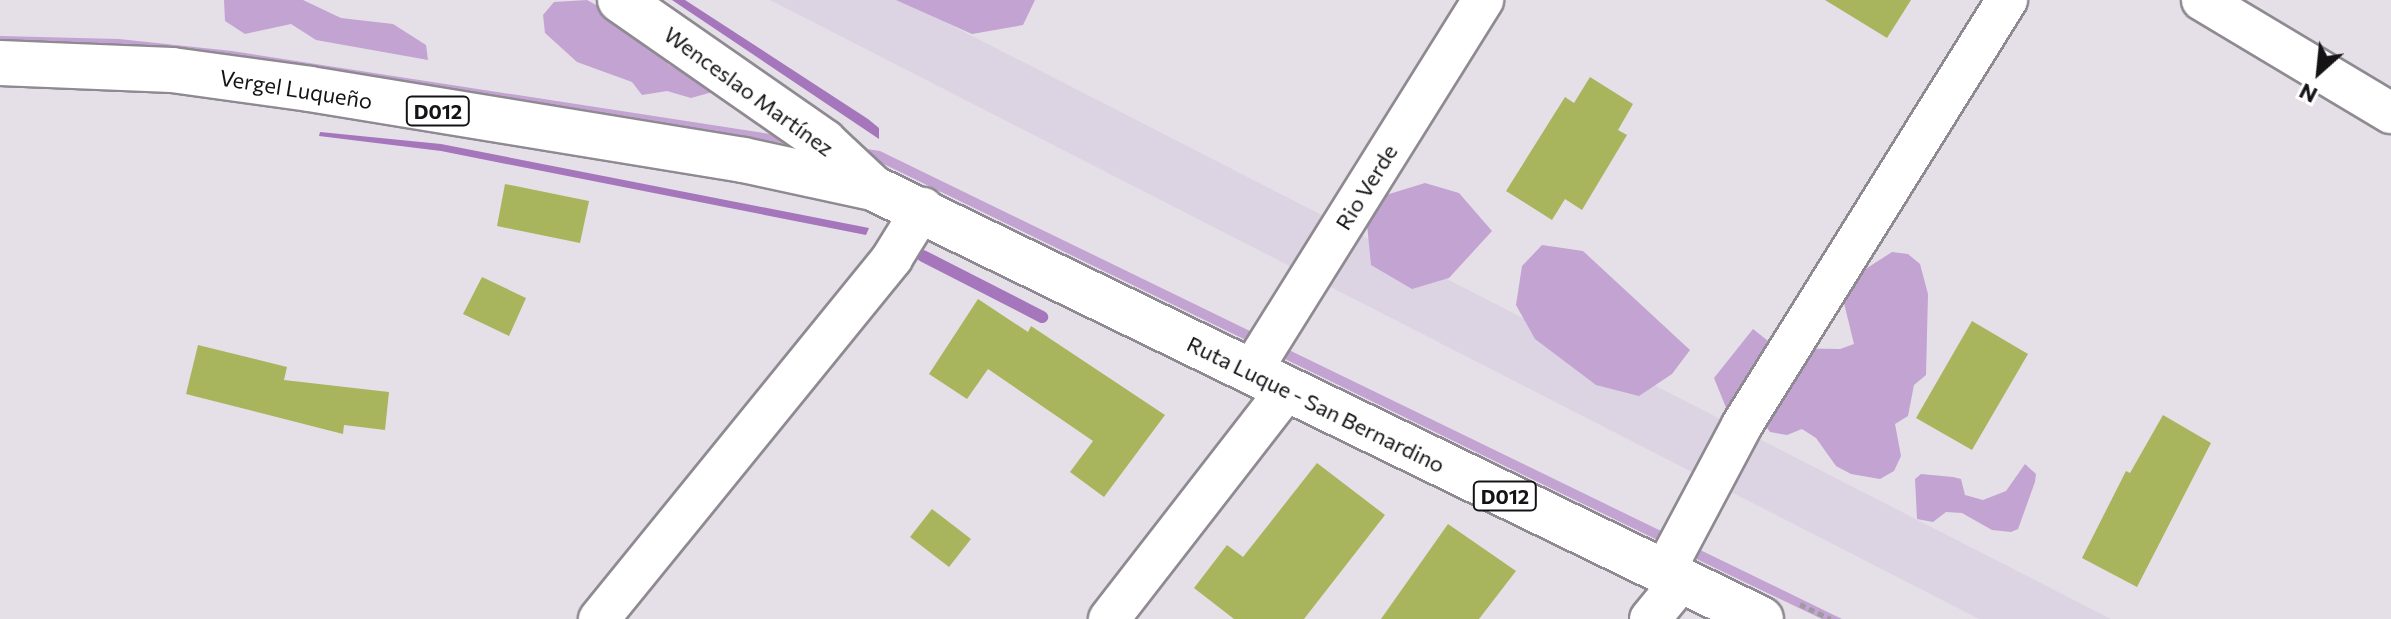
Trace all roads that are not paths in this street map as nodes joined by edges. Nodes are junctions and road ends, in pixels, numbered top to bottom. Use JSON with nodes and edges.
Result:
{"nodes":[{"id":1,"x":620,"y":0,"type":"edge"},
{"id":2,"x":1483,"y":0,"type":"edge"},
{"id":3,"x":2007,"y":0,"type":"edge"},
{"id":4,"x":2202,"y":0,"type":"edge"},
{"id":5,"x":0,"y":63,"type":"edge"},
{"id":6,"x":2391,"y":113,"type":"edge"},
{"id":7,"x":873,"y":188,"type":"junction"},
{"id":8,"x":923,"y":208,"type":"junction"},
{"id":9,"x":1268,"y":383,"type":"junction"},
{"id":10,"x":1673,"y":576,"type":"junction"},
{"id":11,"x":599,"y":619,"type":"edge"},
{"id":12,"x":1109,"y":619,"type":"edge"},
{"id":13,"x":1650,"y":619,"type":"edge"},
{"id":14,"x":1761,"y":619,"type":"edge"}],
"edges":[{"from":1,"to":7,"type":"main road","name":"Wenceslao Martínez"},
{"from":2,"to":9,"type":"street","name":"Rio Verde"},
{"from":3,"to":10,"type":"street"},
{"from":4,"to":6,"type":"street"},
{"from":5,"to":7,"type":"main road","name":"Vergel Luqueño","number":"D012"},
{"from":7,"to":8,"type":"main road","name":"Ruta Luque - San Bernardino","number":"D012"},
{"from":8,"to":9,"type":"main road","name":"Ruta Luque - San Bernardino","number":"D012"},
{"from":8,"to":11,"type":"street"},
{"from":9,"to":10,"type":"main road","name":"Ruta Luque - San Bernardino","number":"D012"},
{"from":9,"to":12,"type":"street","name":"Rio Verde"},
{"from":10,"to":13,"type":"street"},
{"from":10,"to":14,"type":"main road","name":"Ruta Luque - San Bernardino","number":"D012"}]}
